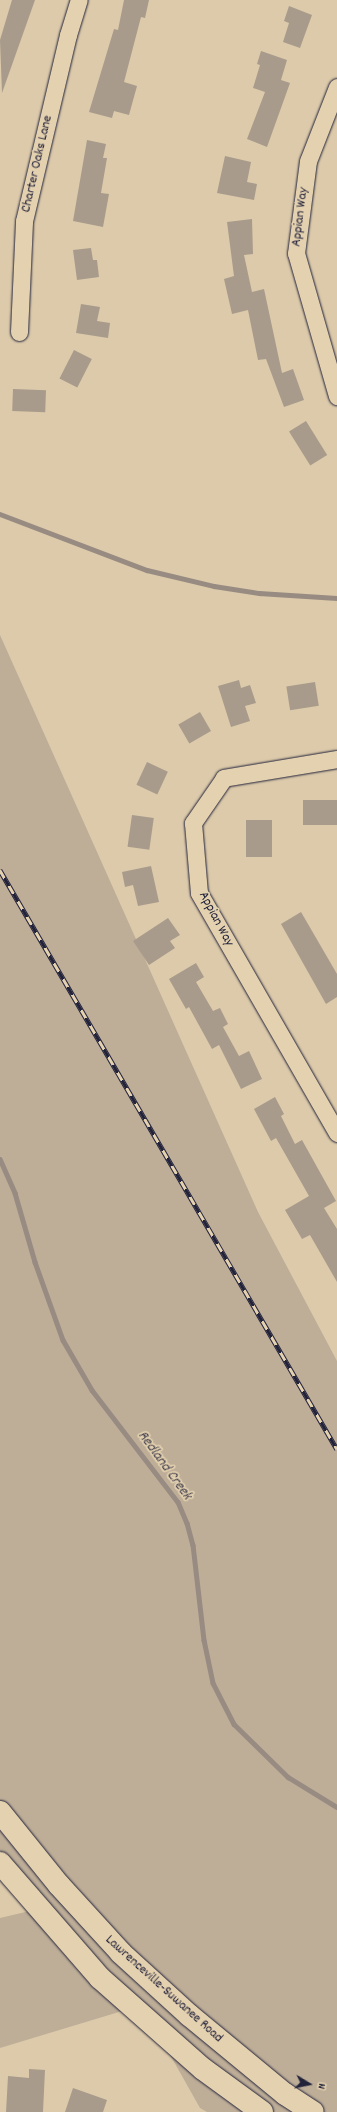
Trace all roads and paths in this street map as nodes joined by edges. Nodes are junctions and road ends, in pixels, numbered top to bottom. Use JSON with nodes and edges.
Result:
{"nodes":[{"id":1,"x":79,"y":0,"type":"edge"},
{"id":2,"x":337,"y":87,"type":"edge"},
{"id":3,"x":19,"y":332,"type":"dead end"},
{"id":4,"x":337,"y":396,"type":"edge"},
{"id":5,"x":337,"y":758,"type":"edge"},
{"id":6,"x":337,"y":1133,"type":"edge"},
{"id":7,"x":0,"y":1812,"type":"edge"},
{"id":8,"x":0,"y":1863,"type":"edge"},
{"id":9,"x":262,"y":2112,"type":"edge"},
{"id":10,"x":313,"y":2112,"type":"edge"}],
"edges":[{"from":1,"to":3,"type":"street","name":"Charter Oaks Lane"},
{"from":2,"to":4,"type":"street","name":"Appian Way"},
{"from":5,"to":6,"type":"street","name":"Appian Way"},
{"from":7,"to":10,"type":"main road","name":"Lawrenceville-Suwanee Road"},
{"from":8,"to":9,"type":"main road"}]}
